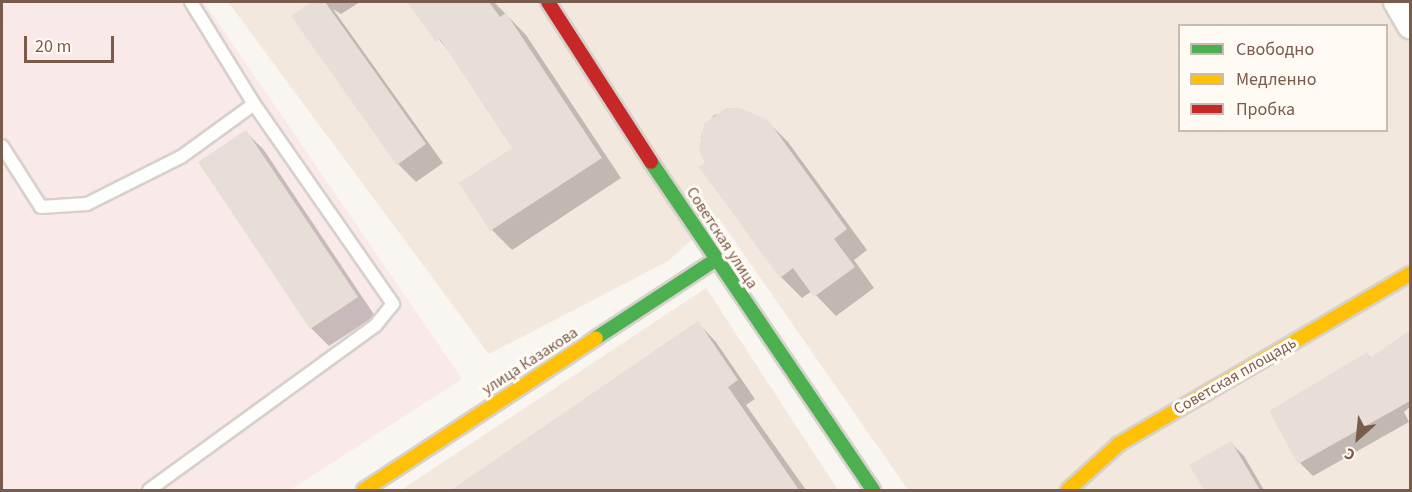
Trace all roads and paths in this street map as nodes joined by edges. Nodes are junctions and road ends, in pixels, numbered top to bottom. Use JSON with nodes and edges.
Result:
{"nodes":[{"id":1,"x":191,"y":2,"type":"edge"},
{"id":2,"x":548,"y":2,"type":"edge"},
{"id":3,"x":1396,"y":2,"type":"edge"},
{"id":4,"x":1410,"y":26,"type":"edge"},
{"id":5,"x":254,"y":104,"type":"junction"},
{"id":6,"x":2,"y":146,"type":"edge"},
{"id":7,"x":715,"y":260,"type":"junction"},
{"id":8,"x":1410,"y":274,"type":"edge"},
{"id":9,"x":149,"y":490,"type":"edge"},
{"id":10,"x":364,"y":490,"type":"edge"},
{"id":11,"x":873,"y":490,"type":"edge"},
{"id":12,"x":1068,"y":490,"type":"edge"}],
"edges":[{"from":1,"to":5,"type":"lane"},
{"from":2,"to":7,"type":"main road","name":"Советская улица"},
{"from":3,"to":4,"type":"street"},
{"from":5,"to":6,"type":"lane"},
{"from":5,"to":9,"type":"lane"},
{"from":7,"to":10,"type":"main road","name":"улица Казакова"},
{"from":7,"to":11,"type":"main road","name":"Советская улица"},
{"from":8,"to":12,"type":"main road","name":"Советская площадь"}]}
